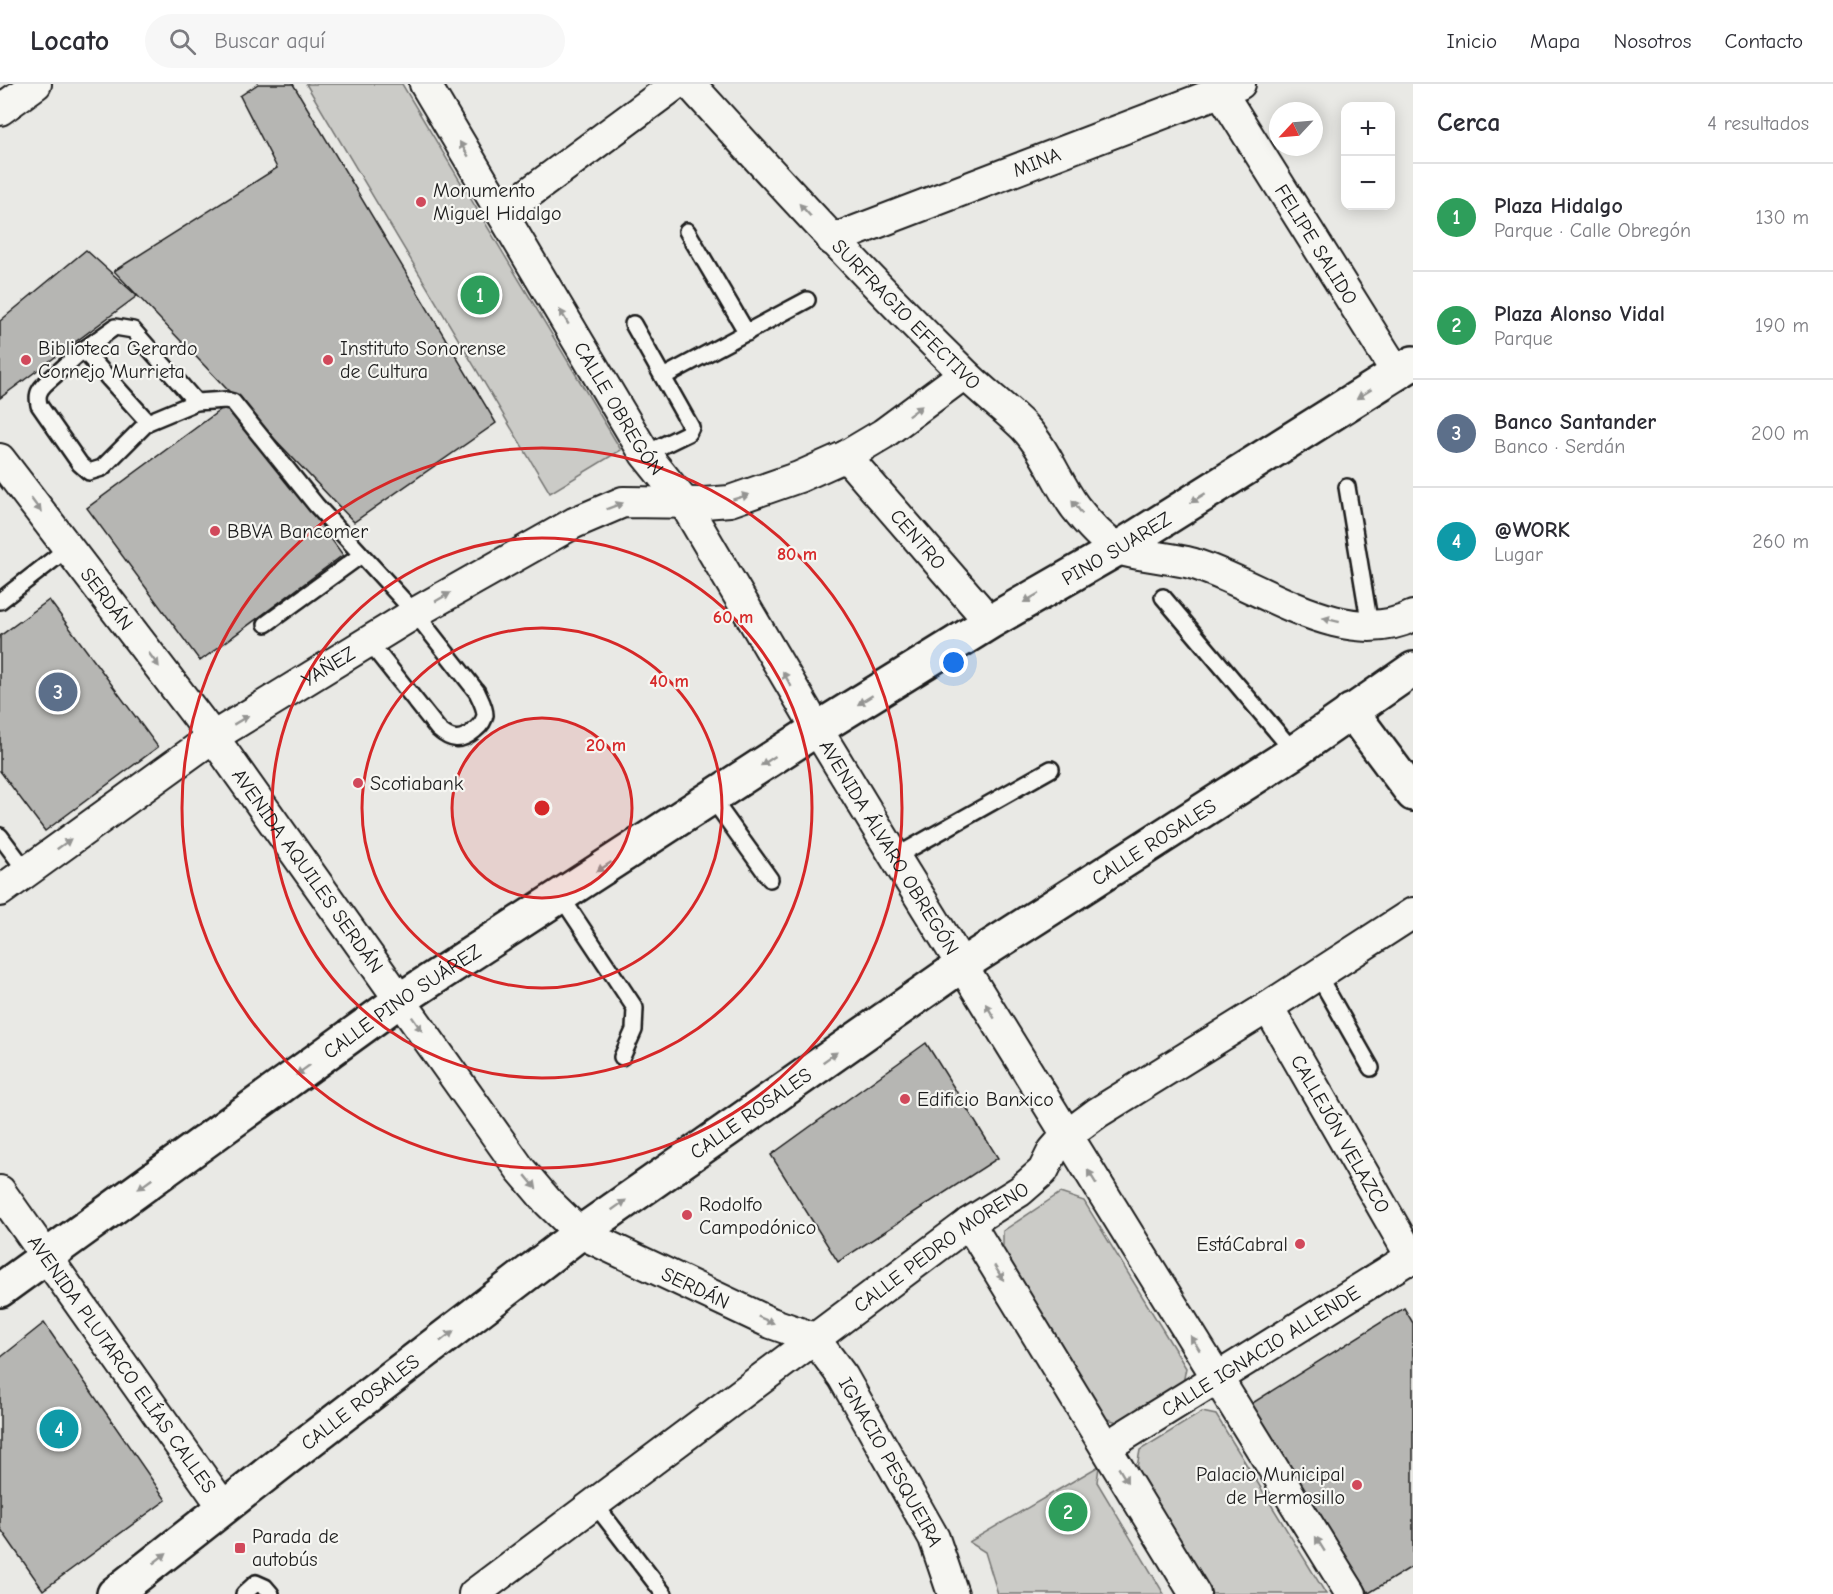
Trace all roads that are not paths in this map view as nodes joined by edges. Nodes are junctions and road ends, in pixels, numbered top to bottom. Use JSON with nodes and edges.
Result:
{"nodes":[{"id":1,"x":36,"y":84,"type":"edge"},
{"id":2,"x":425,"y":84,"type":"edge"},
{"id":3,"x":676,"y":84,"type":"edge"},
{"id":4,"x":690,"y":84,"type":"edge"},
{"id":5,"x":1225,"y":87,"type":"edge"},
{"id":6,"x":0,"y":110,"type":"edge"},
{"id":7,"x":502,"y":213,"type":"junction"},
{"id":8,"x":687,"y":231,"type":"dead end"},
{"id":9,"x":832,"y":240,"type":"junction"},
{"id":10,"x":807,"y":300,"type":"dead end"},
{"id":11,"x":633,"y":324,"type":"dead end"},
{"id":12,"x":747,"y":333,"type":"junction"},
{"id":13,"x":83,"y":350,"type":"junction"},
{"id":14,"x":1405,"y":368,"type":"edge"},
{"id":15,"x":964,"y":374,"type":"junction"},
{"id":16,"x":663,"y":377,"type":"junction"},
{"id":17,"x":196,"y":402,"type":"junction"},
{"id":18,"x":148,"y":422,"type":"junction"},
{"id":19,"x":645,"y":454,"type":"junction"},
{"id":20,"x":846,"y":456,"type":"junction"},
{"id":21,"x":0,"y":459,"type":"edge"},
{"id":22,"x":1347,"y":487,"type":"dead end"},
{"id":23,"x":683,"y":501,"type":"junction"},
{"id":24,"x":68,"y":548,"type":"junction"},
{"id":25,"x":1117,"y":549,"type":"junction"},
{"id":26,"x":360,"y":556,"type":"junction"},
{"id":27,"x":1162,"y":597,"type":"dead end"},
{"id":28,"x":0,"y":601,"type":"edge"},
{"id":29,"x":414,"y":613,"type":"junction"},
{"id":30,"x":1413,"y":616,"type":"edge"},
{"id":31,"x":990,"y":621,"type":"junction"},
{"id":32,"x":266,"y":624,"type":"dead end"},
{"id":33,"x":1370,"y":626,"type":"junction"},
{"id":34,"x":369,"y":642,"type":"junction"},
{"id":35,"x":1413,"y":669,"type":"edge"},
{"id":36,"x":1351,"y":711,"type":"junction"},
{"id":37,"x":817,"y":729,"type":"junction"},
{"id":38,"x":213,"y":737,"type":"junction"},
{"id":39,"x":1294,"y":752,"type":"junction"},
{"id":40,"x":1051,"y":769,"type":"dead end"},
{"id":41,"x":1413,"y":794,"type":"edge"},
{"id":42,"x":711,"y":797,"type":"junction"},
{"id":43,"x":0,"y":836,"type":"edge"},
{"id":44,"x":895,"y":857,"type":"junction"},
{"id":45,"x":27,"y":872,"type":"junction"},
{"id":46,"x":771,"y":879,"type":"dead end"},
{"id":47,"x":0,"y":891,"type":"edge"},
{"id":48,"x":560,"y":895,"type":"junction"},
{"id":49,"x":1412,"y":914,"type":"edge"},
{"id":50,"x":962,"y":965,"type":"junction"},
{"id":51,"x":1318,"y":975,"type":"junction"},
{"id":52,"x":400,"y":1000,"type":"junction"},
{"id":53,"x":1268,"y":1007,"type":"junction"},
{"id":54,"x":622,"y":1057,"type":"dead end"},
{"id":55,"x":1371,"y":1068,"type":"dead end"},
{"id":56,"x":1066,"y":1136,"type":"junction"},
{"id":57,"x":0,"y":1191,"type":"edge"},
{"id":58,"x":969,"y":1223,"type":"junction"},
{"id":59,"x":580,"y":1233,"type":"junction"},
{"id":60,"x":45,"y":1256,"type":"junction"},
{"id":61,"x":1412,"y":1257,"type":"edge"},
{"id":62,"x":0,"y":1290,"type":"edge"},
{"id":63,"x":814,"y":1338,"type":"junction"},
{"id":64,"x":1217,"y":1378,"type":"junction"},
{"id":65,"x":1106,"y":1447,"type":"junction"},
{"id":66,"x":594,"y":1503,"type":"junction"},
{"id":67,"x":224,"y":1508,"type":"junction"},
{"id":68,"x":482,"y":1592,"type":"edge"},
{"id":69,"x":114,"y":1594,"type":"edge"},
{"id":70,"x":244,"y":1594,"type":"edge"},
{"id":71,"x":272,"y":1594,"type":"edge"},
{"id":72,"x":664,"y":1594,"type":"edge"},
{"id":73,"x":953,"y":1594,"type":"edge"},
{"id":74,"x":1195,"y":1594,"type":"edge"},
{"id":75,"x":1351,"y":1594,"type":"edge"}],
"edges":[{"from":1,"to":6,"type":"street"},
{"from":7,"to":2,"type":"street","name":"CALLE OBREGÓN","one_way":true},
{"from":3,"to":7,"type":"street"},
{"from":9,"to":4,"type":"street","name":"SURFRAGIO EFECTIVO","one_way":true},
{"from":5,"to":9,"type":"street","name":"MINA"},
{"from":5,"to":14,"type":"street","name":"FELIPE SALIDO"},
{"from":19,"to":7,"type":"street","name":"CALLE OBREGÓN","one_way":true},
{"from":8,"to":12,"type":"lane"},
{"from":9,"to":15,"type":"street","name":"SURFRAGIO EFECTIVO"},
{"from":10,"to":12,"type":"lane"},
{"from":11,"to":16,"type":"lane"},
{"from":12,"to":16,"type":"lane"},
{"from":13,"to":17,"type":"lane"},
{"from":13,"to":18,"type":"lane"},
{"from":13,"to":18,"type":"lane"},
{"from":14,"to":25,"type":"main road","name":"PINO SUAREZ","one_way":true},
{"from":20,"to":15,"type":"street","name":"YAÑEZ","one_way":true},
{"from":25,"to":15,"type":"street","name":"SURFRAGIO EFECTIVO","one_way":true},
{"from":16,"to":19,"type":"lane"},
{"from":17,"to":18,"type":"lane"},
{"from":17,"to":26,"type":"lane"},
{"from":19,"to":23,"type":"street","name":"CALLE OBREGÓN"},
{"from":23,"to":20,"type":"street","name":"YAÑEZ","one_way":true},
{"from":20,"to":31,"type":"street","name":"CENTRO"},
{"from":21,"to":24,"type":"street","name":"SERDÁN","one_way":true},
{"from":22,"to":33,"type":"lane"},
{"from":29,"to":23,"type":"street","name":"YAÑEZ","one_way":true},
{"from":37,"to":23,"type":"street","name":"CALLE OBREGÓN","one_way":true},
{"from":24,"to":28,"type":"lane"},
{"from":24,"to":38,"type":"street","name":"SERDÁN","one_way":true},
{"from":25,"to":31,"type":"main road","name":"PINO SUAREZ","one_way":true},
{"from":33,"to":25,"type":"street","one_way":true},
{"from":26,"to":29,"type":"lane"},
{"from":26,"to":32,"type":"lane"},
{"from":27,"to":39,"type":"lane"},
{"from":29,"to":34,"type":"street","name":"YAÑEZ"},
{"from":29,"to":34,"type":"lane"},
{"from":30,"to":33,"type":"street"},
{"from":31,"to":37,"type":"main road","name":"PINO SUAREZ","one_way":true},
{"from":38,"to":34,"type":"street","name":"YAÑEZ","one_way":true},
{"from":35,"to":36,"type":"main road","name":"CALLE ROSALES"},
{"from":36,"to":39,"type":"main road","name":"CALLE ROSALES"},
{"from":36,"to":41,"type":"main road"},
{"from":37,"to":42,"type":"main road","name":"CALLE PINO SUÁREZ","one_way":true},
{"from":37,"to":44,"type":"street","name":"AVENIDA ÁLVARO OBREGÓN"},
{"from":45,"to":38,"type":"street","name":"YAÑEZ","one_way":true},
{"from":38,"to":52,"type":"street","name":"AVENIDA AQUILES SERDÁN"},
{"from":39,"to":50,"type":"main road","name":"CALLE ROSALES"},
{"from":40,"to":44,"type":"lane"},
{"from":42,"to":46,"type":"lane"},
{"from":42,"to":48,"type":"main road","name":"CALLE PINO SUÁREZ","one_way":true},
{"from":43,"to":45,"type":"lane"},
{"from":44,"to":50,"type":"street","name":"AVENIDA ÁLVARO OBREGÓN"},
{"from":45,"to":47,"type":"street","name":"YAÑEZ"},
{"from":48,"to":52,"type":"main road","name":"CALLE PINO SUÁREZ"},
{"from":48,"to":54,"type":"lane"},
{"from":49,"to":51,"type":"street","name":"CALLE PEDRO MORENO"},
{"from":56,"to":50,"type":"street","name":"AVENIDA ÁLVARO OBREGÓN","one_way":true},
{"from":59,"to":50,"type":"main road","name":"CALLE ROSALES","one_way":true},
{"from":51,"to":53,"type":"street","name":"CALLE PEDRO MORENO"},
{"from":51,"to":55,"type":"lane"},
{"from":52,"to":59,"type":"street","name":"AVENIDA AQUILES SERDÁN","one_way":true},
{"from":52,"to":60,"type":"main road","name":"CALLE PINO SUÁREZ","one_way":true},
{"from":53,"to":56,"type":"street","name":"CALLE PEDRO MORENO"},
{"from":53,"to":61,"type":"street","name":"CALLEJÓN VELAZCO"},
{"from":56,"to":58,"type":"street","name":"CALLE PEDRO MORENO"},
{"from":64,"to":56,"type":"street","name":"AVENIDA ÁLVARO OBREGÓN","one_way":true},
{"from":57,"to":60,"type":"street","name":"AVENIDA PLUTARCO ELÍAS CALLES"},
{"from":58,"to":63,"type":"street","name":"CALLE PEDRO MORENO"},
{"from":58,"to":65,"type":"street","one_way":true},
{"from":59,"to":63,"type":"street","name":"SERDÁN","one_way":true},
{"from":67,"to":59,"type":"main road","name":"CALLE ROSALES","one_way":true},
{"from":60,"to":62,"type":"main road","name":"CALLE PINO SUÁREZ"},
{"from":60,"to":67,"type":"street","name":"AVENIDA PLUTARCO ELÍAS CALLES"},
{"from":61,"to":64,"type":"street","name":"CALLE IGNACIO ALLENDE"},
{"from":63,"to":66,"type":"street","name":"CALLE PEDRO MORENO"},
{"from":63,"to":73,"type":"street","name":"IGNACIO PESQUEIRA"},
{"from":64,"to":65,"type":"street","name":"CALLE IGNACIO ALLENDE"},
{"from":75,"to":64,"type":"street","name":"AVENIDA ÁLVARO OBREGÓN","one_way":true},
{"from":65,"to":74,"type":"street","one_way":true},
{"from":66,"to":68,"type":"street","name":"CALLE PEDRO MORENO"},
{"from":66,"to":72,"type":"lane"},
{"from":69,"to":67,"type":"main road","name":"CALLE ROSALES","one_way":true},
{"from":70,"to":71,"type":"lane"}]}
